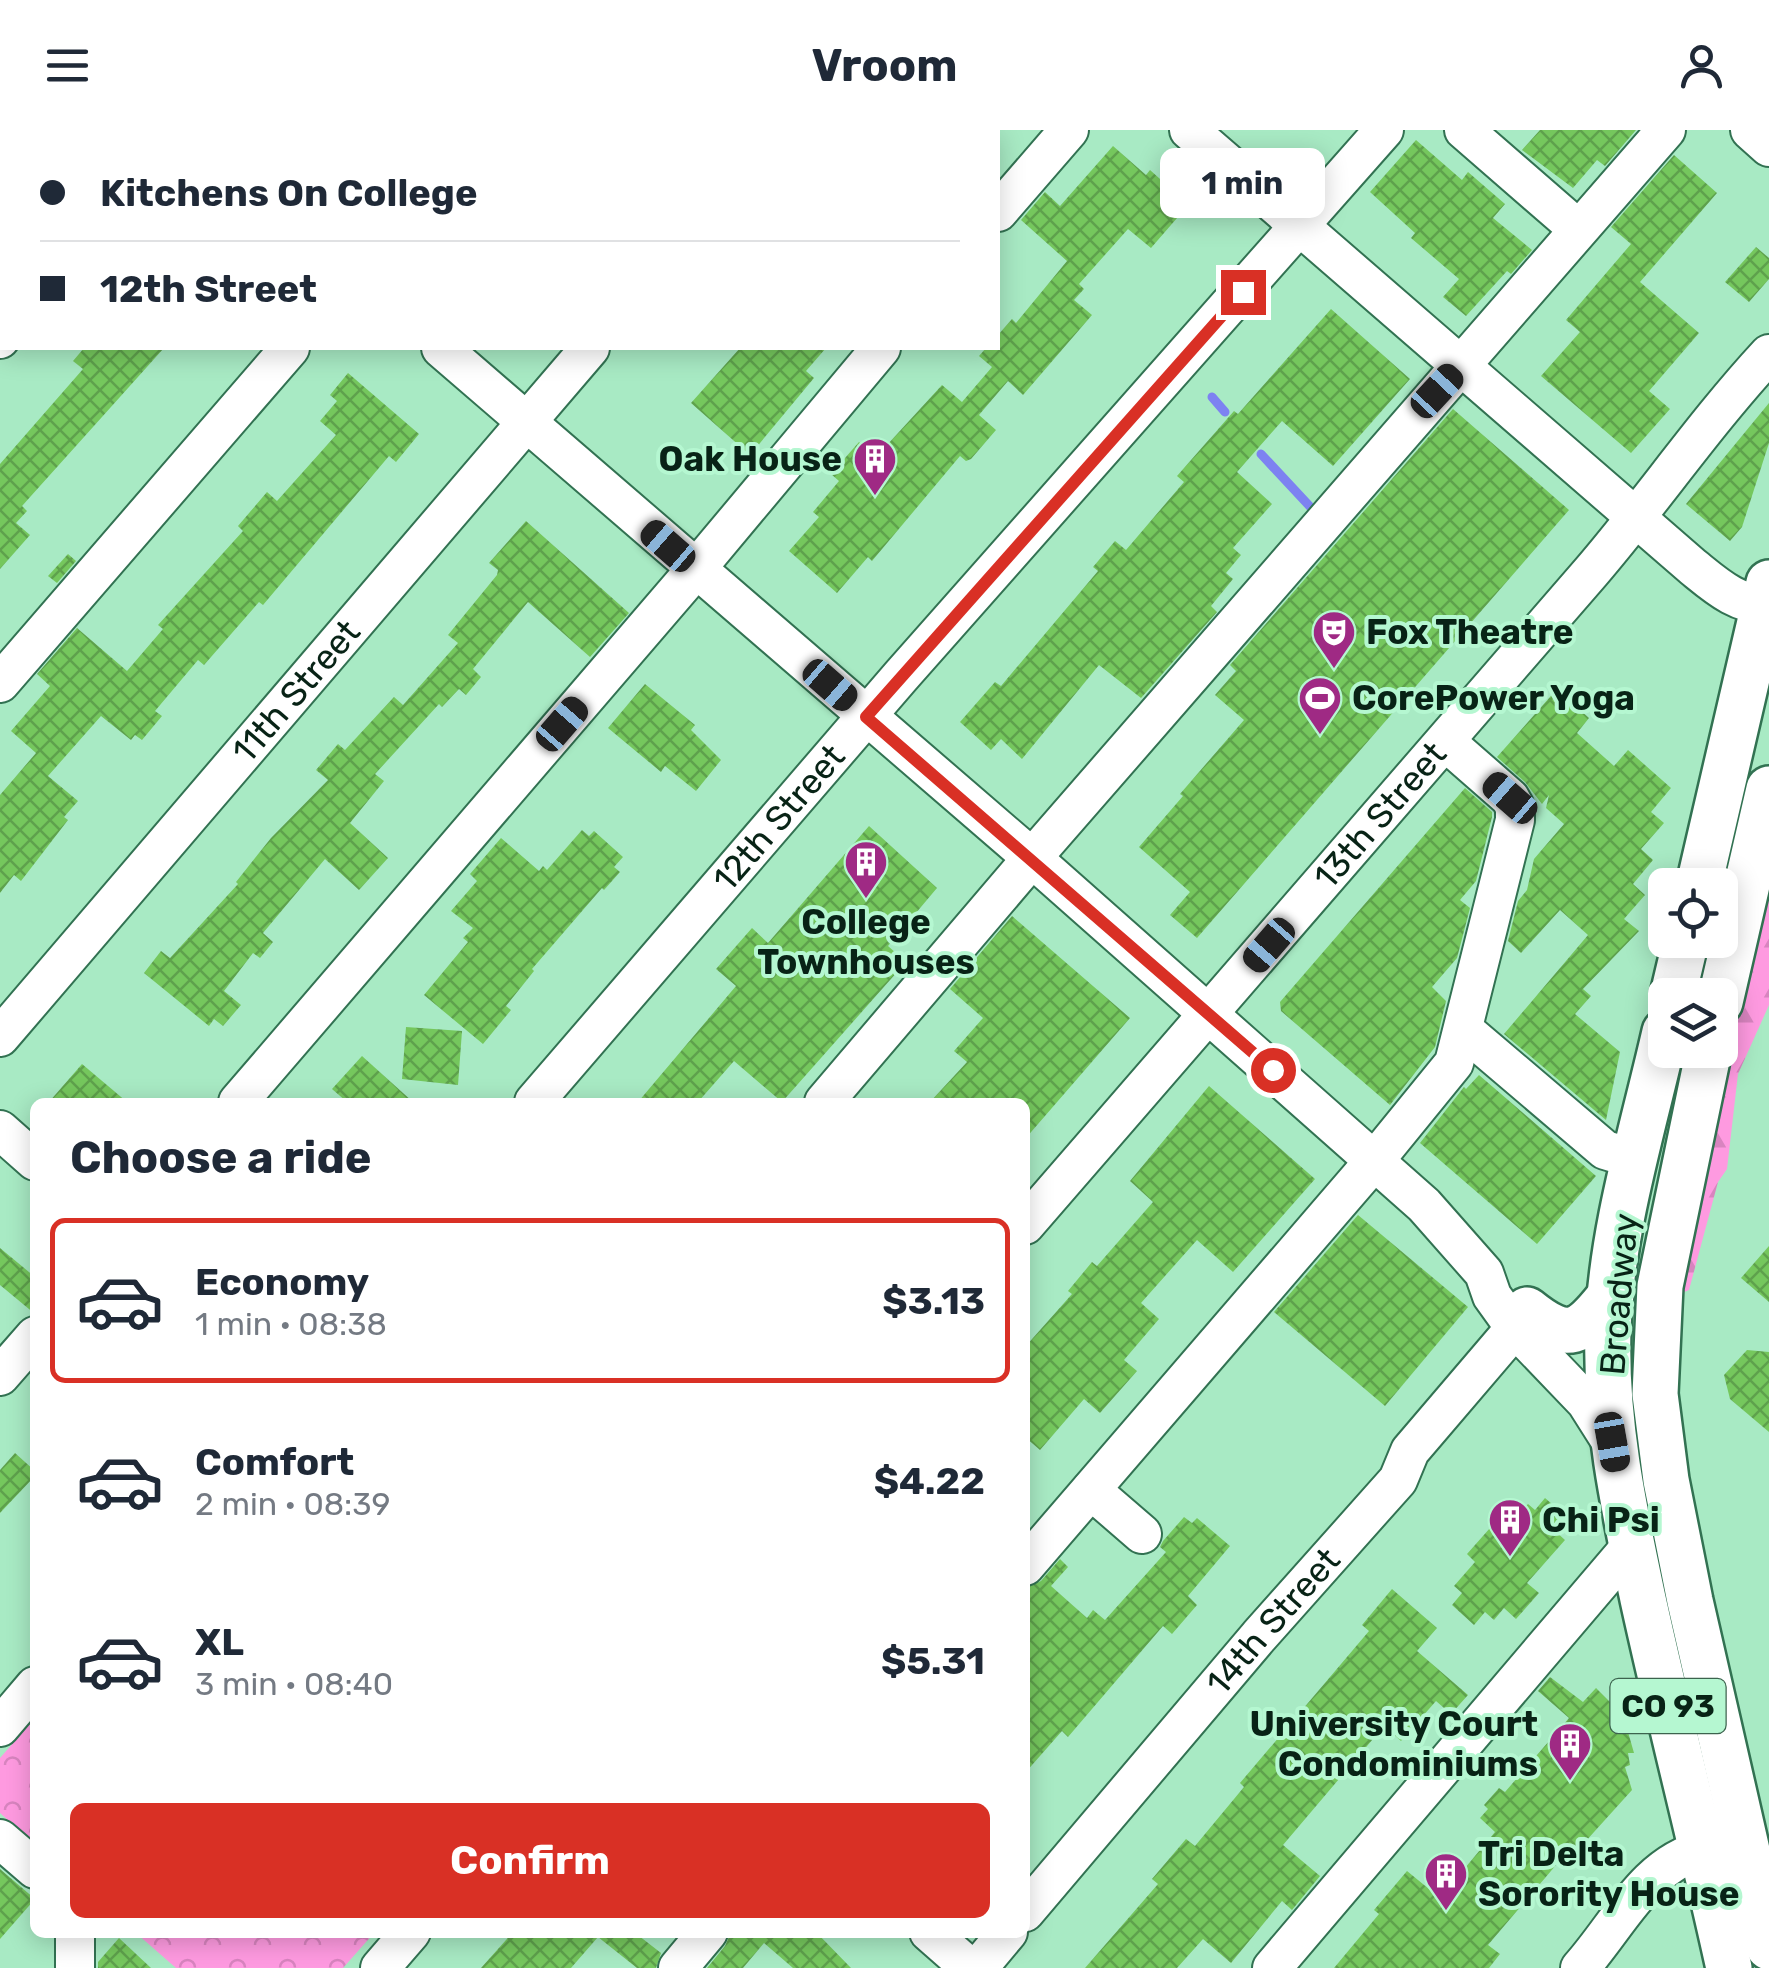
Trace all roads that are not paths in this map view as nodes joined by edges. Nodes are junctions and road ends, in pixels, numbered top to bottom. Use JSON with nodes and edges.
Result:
{"nodes":[{"id":1,"x":1069,"y":130,"type":"edge"},
{"id":2,"x":1189,"y":130,"type":"edge"},
{"id":3,"x":1384,"y":130,"type":"edge"},
{"id":4,"x":1464,"y":130,"type":"edge"},
{"id":5,"x":1666,"y":130,"type":"edge"},
{"id":6,"x":1750,"y":130,"type":"edge"},
{"id":7,"x":1769,"y":146,"type":"edge"},
{"id":8,"x":1000,"y":210,"type":"edge"},
{"id":9,"x":1300,"y":227,"type":"junction"},
{"id":10,"x":1578,"y":228,"type":"junction"},
{"id":11,"x":288,"y":350,"type":"edge"},
{"id":12,"x":443,"y":350,"type":"edge"},
{"id":13,"x":588,"y":350,"type":"edge"},
{"id":14,"x":879,"y":350,"type":"edge"},
{"id":15,"x":1769,"y":354,"type":"edge"},
{"id":16,"x":1460,"y":366,"type":"junction"},
{"id":17,"x":526,"y":421,"type":"junction"},
{"id":18,"x":1636,"y":519,"type":"junction"},
{"id":19,"x":696,"y":569,"type":"junction"},
{"id":20,"x":1767,"y":597,"type":"edge"},
{"id":21,"x":0,"y":683,"type":"edge"},
{"id":22,"x":866,"y":717,"type":"junction"},
{"id":23,"x":1446,"y":742,"type":"junction"},
{"id":24,"x":1769,"y":789,"type":"edge"},
{"id":25,"x":1032,"y":858,"type":"junction"},
{"id":26,"x":1702,"y":868,"type":"edge"},
{"id":27,"x":1726,"y":978,"type":"edge"},
{"id":28,"x":1209,"y":1014,"type":"junction"},
{"id":29,"x":1464,"y":1030,"type":"junction"},
{"id":30,"x":0,"y":1037,"type":"edge"},
{"id":31,"x":1656,"y":1068,"type":"edge"},
{"id":32,"x":1705,"y":1068,"type":"edge"},
{"id":33,"x":241,"y":1098,"type":"edge"},
{"id":34,"x":537,"y":1098,"type":"edge"},
{"id":35,"x":827,"y":1098,"type":"edge"},
{"id":36,"x":0,"y":1130,"type":"edge"},
{"id":37,"x":30,"y":1157,"type":"edge"},
{"id":38,"x":1635,"y":1159,"type":"junction"},
{"id":39,"x":1375,"y":1160,"type":"junction"},
{"id":40,"x":1030,"y":1219,"type":"edge"},
{"id":41,"x":1611,"y":1295,"type":"junction"},
{"id":42,"x":1521,"y":1319,"type":"junction"},
{"id":43,"x":30,"y":1342,"type":"edge"},
{"id":44,"x":0,"y":1376,"type":"edge"},
{"id":45,"x":1609,"y":1396,"type":"junction"},
{"id":46,"x":1612,"y":1442,"type":"junction"},
{"id":47,"x":1666,"y":1480,"type":"junction"},
{"id":48,"x":1091,"y":1490,"type":"junction"},
{"id":49,"x":1142,"y":1534,"type":"dead end"},
{"id":50,"x":1632,"y":1545,"type":"junction"},
{"id":51,"x":1030,"y":1560,"type":"edge"},
{"id":52,"x":30,"y":1692,"type":"edge"},
{"id":53,"x":0,"y":1727,"type":"edge"},
{"id":54,"x":0,"y":1839,"type":"edge"},
{"id":55,"x":1703,"y":1850,"type":"junction"},
{"id":56,"x":30,"y":1864,"type":"edge"},
{"id":57,"x":1030,"y":1906,"type":"edge"},
{"id":58,"x":75,"y":1938,"type":"edge"},
{"id":59,"x":406,"y":1938,"type":"edge"},
{"id":60,"x":703,"y":1938,"type":"edge"},
{"id":61,"x":936,"y":1938,"type":"edge"},
{"id":62,"x":1003,"y":1938,"type":"edge"},
{"id":63,"x":1769,"y":1946,"type":"edge"},
{"id":64,"x":75,"y":1968,"type":"edge"},
{"id":65,"x":380,"y":1968,"type":"edge"},
{"id":66,"x":678,"y":1968,"type":"edge"},
{"id":67,"x":970,"y":1968,"type":"edge"},
{"id":68,"x":978,"y":1968,"type":"edge"},
{"id":69,"x":1272,"y":1968,"type":"edge"},
{"id":70,"x":1580,"y":1968,"type":"edge"},
{"id":71,"x":1729,"y":1968,"type":"edge"}],
"edges":[{"from":1,"to":8,"type":"street"},
{"from":2,"to":9,"type":"street"},
{"from":3,"to":9,"type":"street","name":"12th Street"},
{"from":4,"to":10,"type":"street"},
{"from":5,"to":10,"type":"street"},
{"from":6,"to":7,"type":"street"},
{"from":9,"to":16,"type":"street"},
{"from":9,"to":22,"type":"street","name":"12th Street"},
{"from":10,"to":16,"type":"street"},
{"from":11,"to":21,"type":"street"},
{"from":12,"to":17,"type":"street"},
{"from":13,"to":17,"type":"street","name":"11th Street"},
{"from":14,"to":19,"type":"street"},
{"from":15,"to":18,"type":"street","name":"13th Street"},
{"from":16,"to":18,"type":"street"},
{"from":16,"to":25,"type":"street"},
{"from":17,"to":19,"type":"street"},
{"from":17,"to":30,"type":"street","name":"11th Street"},
{"from":18,"to":20,"type":"street"},
{"from":18,"to":23,"type":"street","name":"13th Street"},
{"from":19,"to":22,"type":"street"},
{"from":19,"to":33,"type":"street"},
{"from":20,"to":26,"type":"main road"},
{"from":22,"to":25,"type":"street"},
{"from":22,"to":34,"type":"street","name":"12th Street"},
{"from":23,"to":28,"type":"street","name":"13th Street"},
{"from":23,"to":29,"type":"street"},
{"from":24,"to":27,"type":"main road"},
{"from":25,"to":28,"type":"street"},
{"from":25,"to":35,"type":"street"},
{"from":28,"to":39,"type":"street"},
{"from":28,"to":40,"type":"street","name":"13th Street"},
{"from":29,"to":38,"type":"street"},
{"from":29,"to":39,"type":"street"},
{"from":31,"to":38,"type":"main road","name":"Broadway","number":"CO 93"},
{"from":32,"to":47,"type":"main road","name":"Broadway","number":"CO 93"},
{"from":36,"to":37,"type":"street"},
{"from":38,"to":41,"type":"main road","name":"Broadway","number":"CO 93"},
{"from":39,"to":42,"type":"street"},
{"from":39,"to":48,"type":"street"},
{"from":41,"to":42,"type":"main road"},
{"from":41,"to":45,"type":"main road","name":"Broadway","number":"CO 93"},
{"from":42,"to":45,"type":"street"},
{"from":42,"to":46,"type":"street"},
{"from":42,"to":57,"type":"street","name":"14th Street"},
{"from":43,"to":44,"type":"street"},
{"from":45,"to":46,"type":"main road","name":"Broadway","number":"CO 93"},
{"from":45,"to":47,"type":"main road"},
{"from":46,"to":50,"type":"main road","name":"Broadway","number":"CO 93"},
{"from":47,"to":63,"type":"main road","name":"Broadway","number":"CO 93"},
{"from":48,"to":49,"type":"street"},
{"from":48,"to":51,"type":"street"},
{"from":50,"to":55,"type":"main road","name":"Broadway","number":"CO 93"},
{"from":50,"to":69,"type":"street"},
{"from":52,"to":53,"type":"street"},
{"from":54,"to":56,"type":"street"},
{"from":55,"to":70,"type":"street"},
{"from":55,"to":71,"type":"main road","name":"Broadway","number":"CO 93"},
{"from":58,"to":64,"type":"street"},
{"from":59,"to":65,"type":"street"},
{"from":60,"to":66,"type":"street"},
{"from":61,"to":67,"type":"street"},
{"from":62,"to":68,"type":"street"}]}
